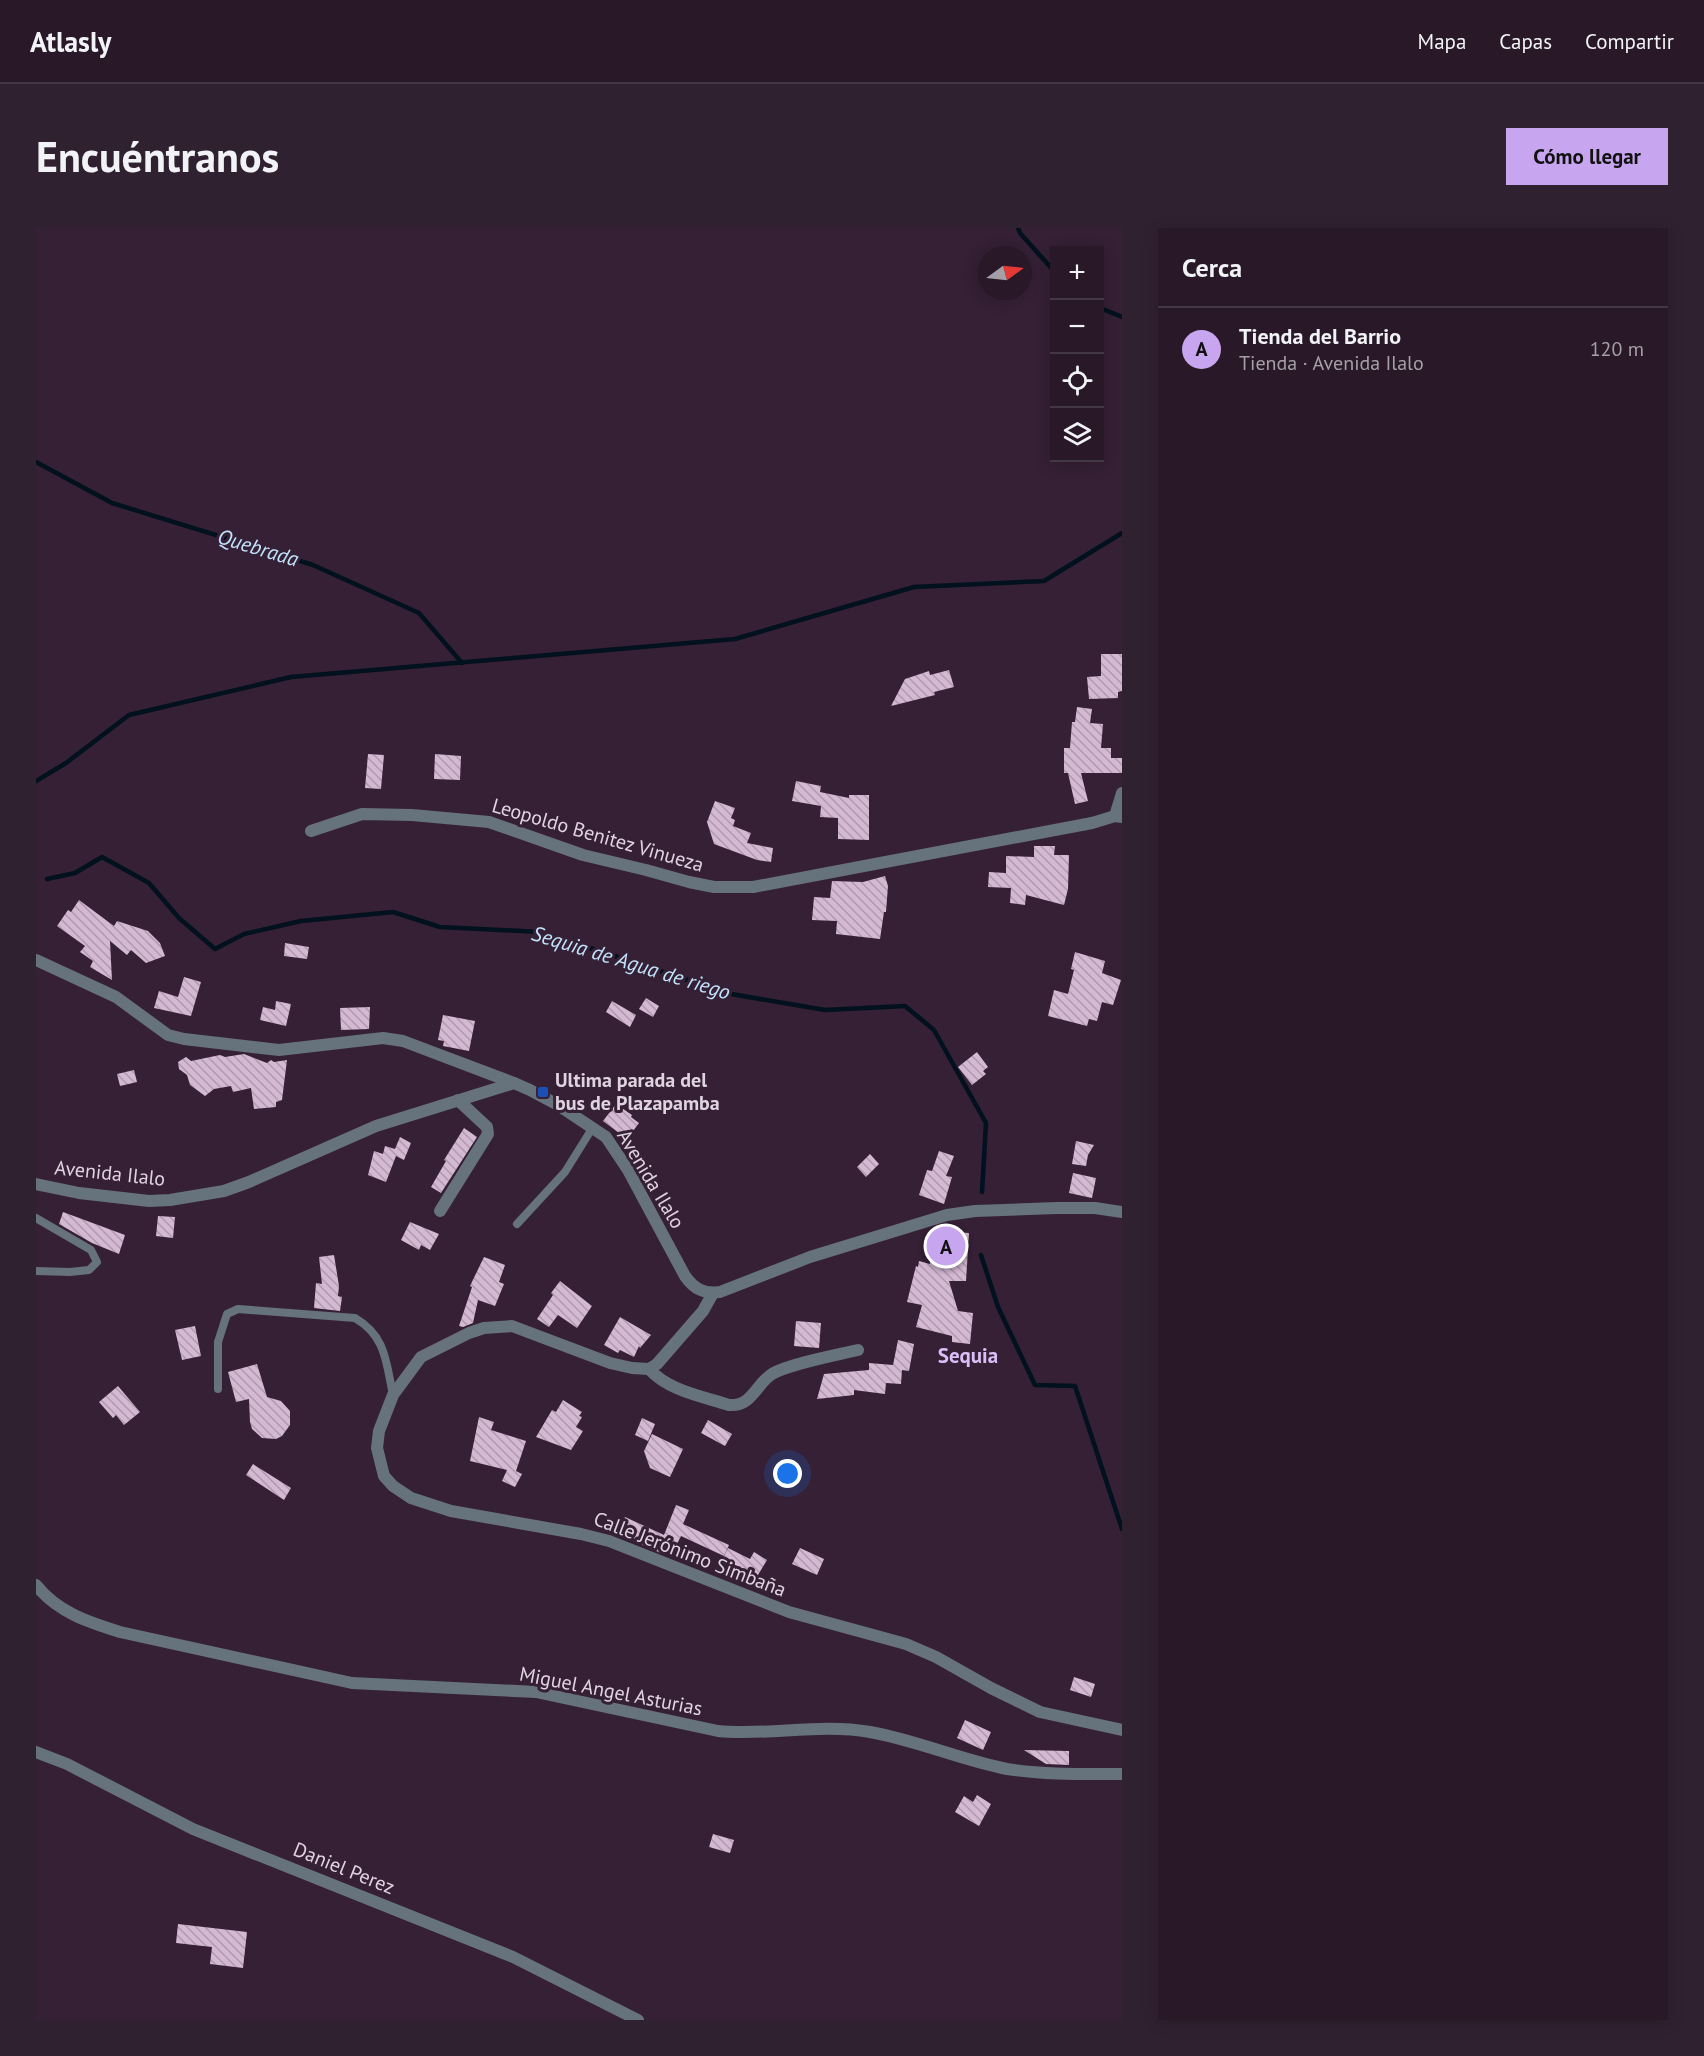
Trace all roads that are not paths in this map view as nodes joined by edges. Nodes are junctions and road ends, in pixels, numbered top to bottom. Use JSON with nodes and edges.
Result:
{"nodes":[{"id":1,"x":1122,"y":793,"type":"edge"},
{"id":2,"x":1118,"y":817,"type":"edge"},
{"id":3,"x":311,"y":831,"type":"dead end"},
{"id":4,"x":36,"y":960,"type":"edge"},
{"id":5,"x":514,"y":1083,"type":"junction"},
{"id":6,"x":458,"y":1100,"type":"junction"},
{"id":7,"x":593,"y":1127,"type":"junction"},
{"id":8,"x":36,"y":1184,"type":"edge"},
{"id":9,"x":440,"y":1211,"type":"dead end"},
{"id":10,"x":1122,"y":1212,"type":"edge"},
{"id":11,"x":36,"y":1218,"type":"edge"},
{"id":12,"x":517,"y":1224,"type":"dead end"},
{"id":13,"x":36,"y":1271,"type":"edge"},
{"id":14,"x":713,"y":1293,"type":"junction"},
{"id":15,"x":858,"y":1350,"type":"dead end"},
{"id":16,"x":649,"y":1369,"type":"junction"},
{"id":17,"x":218,"y":1389,"type":"dead end"},
{"id":18,"x":393,"y":1395,"type":"junction"},
{"id":19,"x":36,"y":1585,"type":"edge"},
{"id":20,"x":1122,"y":1730,"type":"edge"},
{"id":21,"x":36,"y":1752,"type":"edge"},
{"id":22,"x":1122,"y":1774,"type":"edge"},
{"id":23,"x":638,"y":2020,"type":"edge"}],
"edges":[{"from":1,"to":2,"type":"street"},
{"from":2,"to":3,"type":"street","name":"Leopoldo Benitez Vinueza"},
{"from":4,"to":5,"type":"street"},
{"from":5,"to":6,"type":"street","name":"Avenida Ilalo"},
{"from":5,"to":7,"type":"street","name":"Avenida Ilalo"},
{"from":6,"to":8,"type":"street","name":"Avenida Ilalo"},
{"from":6,"to":9,"type":"street"},
{"from":7,"to":12,"type":"lane"},
{"from":7,"to":14,"type":"street","name":"Avenida Ilalo"},
{"from":10,"to":14,"type":"street"},
{"from":11,"to":13,"type":"lane"},
{"from":14,"to":16,"type":"street"},
{"from":15,"to":16,"type":"street"},
{"from":16,"to":18,"type":"street","name":"Calle Jerónimo Simbaña"},
{"from":17,"to":18,"type":"lane"},
{"from":18,"to":20,"type":"street","name":"Calle Jerónimo Simbaña"},
{"from":19,"to":22,"type":"street","name":"Miguel Angel Asturias"},
{"from":21,"to":23,"type":"street","name":"Daniel Perez"}]}
